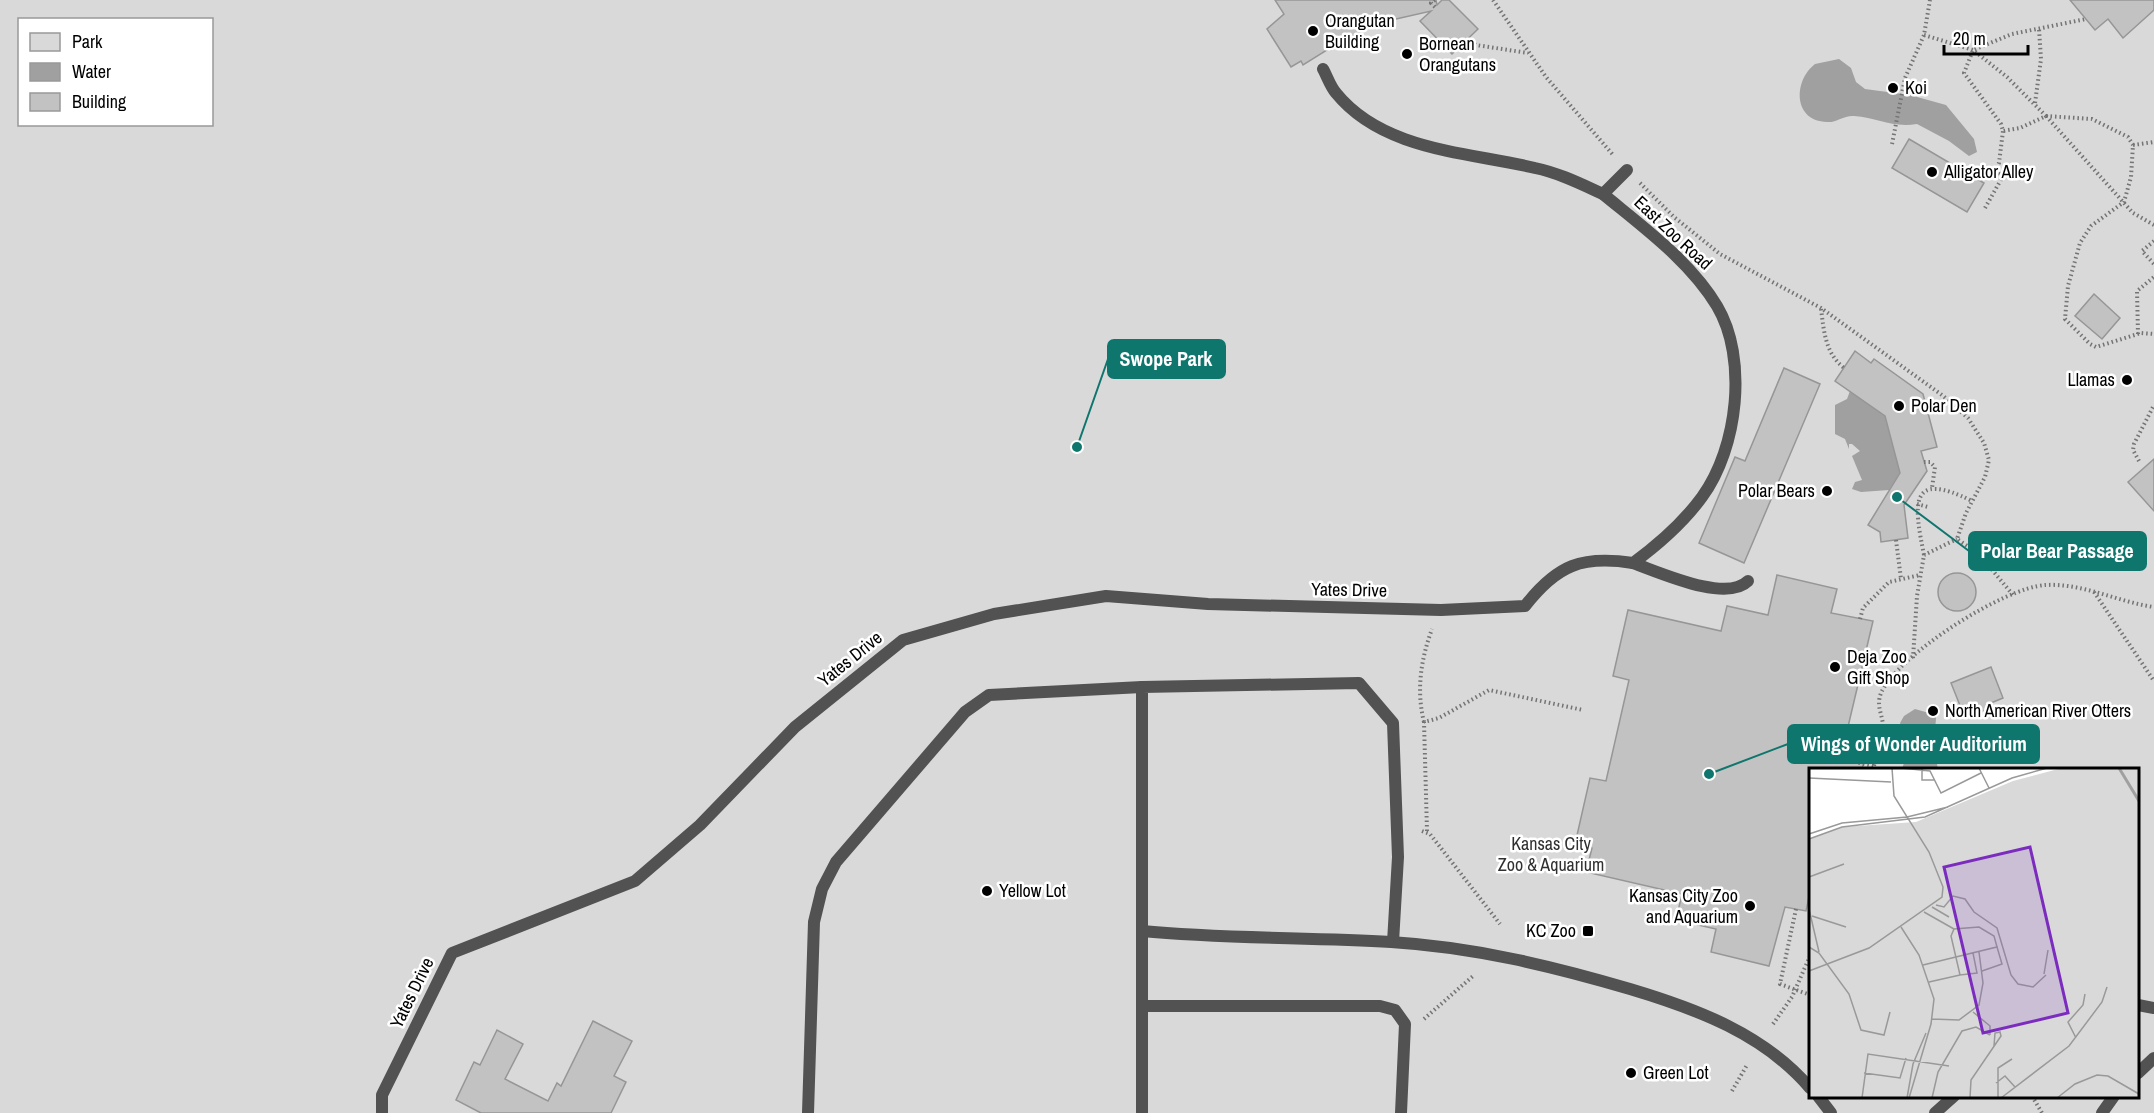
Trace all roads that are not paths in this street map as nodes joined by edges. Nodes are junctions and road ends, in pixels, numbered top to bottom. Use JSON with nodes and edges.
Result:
{"nodes":[{"id":1,"x":1323,"y":69,"type":"dead end"},
{"id":2,"x":1627,"y":170,"type":"road end"},
{"id":3,"x":1604,"y":194,"type":"junction"},
{"id":4,"x":1633,"y":563,"type":"junction"},
{"id":5,"x":1748,"y":581,"type":"dead end"},
{"id":6,"x":1142,"y":687,"type":"junction"},
{"id":7,"x":1142,"y":931,"type":"junction"},
{"id":8,"x":1393,"y":942,"type":"junction"},
{"id":9,"x":2139,"y":1005,"type":"edge"},
{"id":10,"x":1142,"y":1006,"type":"junction"},
{"id":11,"x":2154,"y":1008,"type":"edge"},
{"id":12,"x":2154,"y":1058,"type":"edge"},
{"id":13,"x":2139,"y":1072,"type":"edge"},
{"id":14,"x":1809,"y":1087,"type":"edge"},
{"id":15,"x":1820,"y":1098,"type":"edge"},
{"id":16,"x":1952,"y":1098,"type":"edge"},
{"id":17,"x":2113,"y":1098,"type":"edge"},
{"id":18,"x":382,"y":1113,"type":"edge"},
{"id":19,"x":808,"y":1113,"type":"edge"},
{"id":20,"x":1142,"y":1113,"type":"edge"},
{"id":21,"x":1401,"y":1113,"type":"edge"},
{"id":22,"x":1831,"y":1113,"type":"edge"},
{"id":23,"x":1935,"y":1113,"type":"edge"},
{"id":24,"x":2102,"y":1113,"type":"edge"}],
"edges":[{"from":1,"to":3,"type":"lane","name":"East Zoo Road"},
{"from":2,"to":3,"type":"lane"},
{"from":3,"to":4,"type":"lane","name":"East Zoo Road"},
{"from":4,"to":5,"type":"lane"},
{"from":4,"to":18,"type":"lane","name":"Yates Drive"},
{"from":6,"to":7,"type":"lane"},
{"from":6,"to":8,"type":"lane"},
{"from":6,"to":19,"type":"lane"},
{"from":7,"to":8,"type":"lane"},
{"from":7,"to":10,"type":"lane"},
{"from":8,"to":14,"type":"lane"},
{"from":9,"to":11,"type":"lane"},
{"from":10,"to":20,"type":"lane"},
{"from":10,"to":21,"type":"lane"},
{"from":12,"to":13,"type":"lane"},
{"from":15,"to":22,"type":"lane"},
{"from":16,"to":23,"type":"lane"},
{"from":17,"to":24,"type":"lane"}]}
